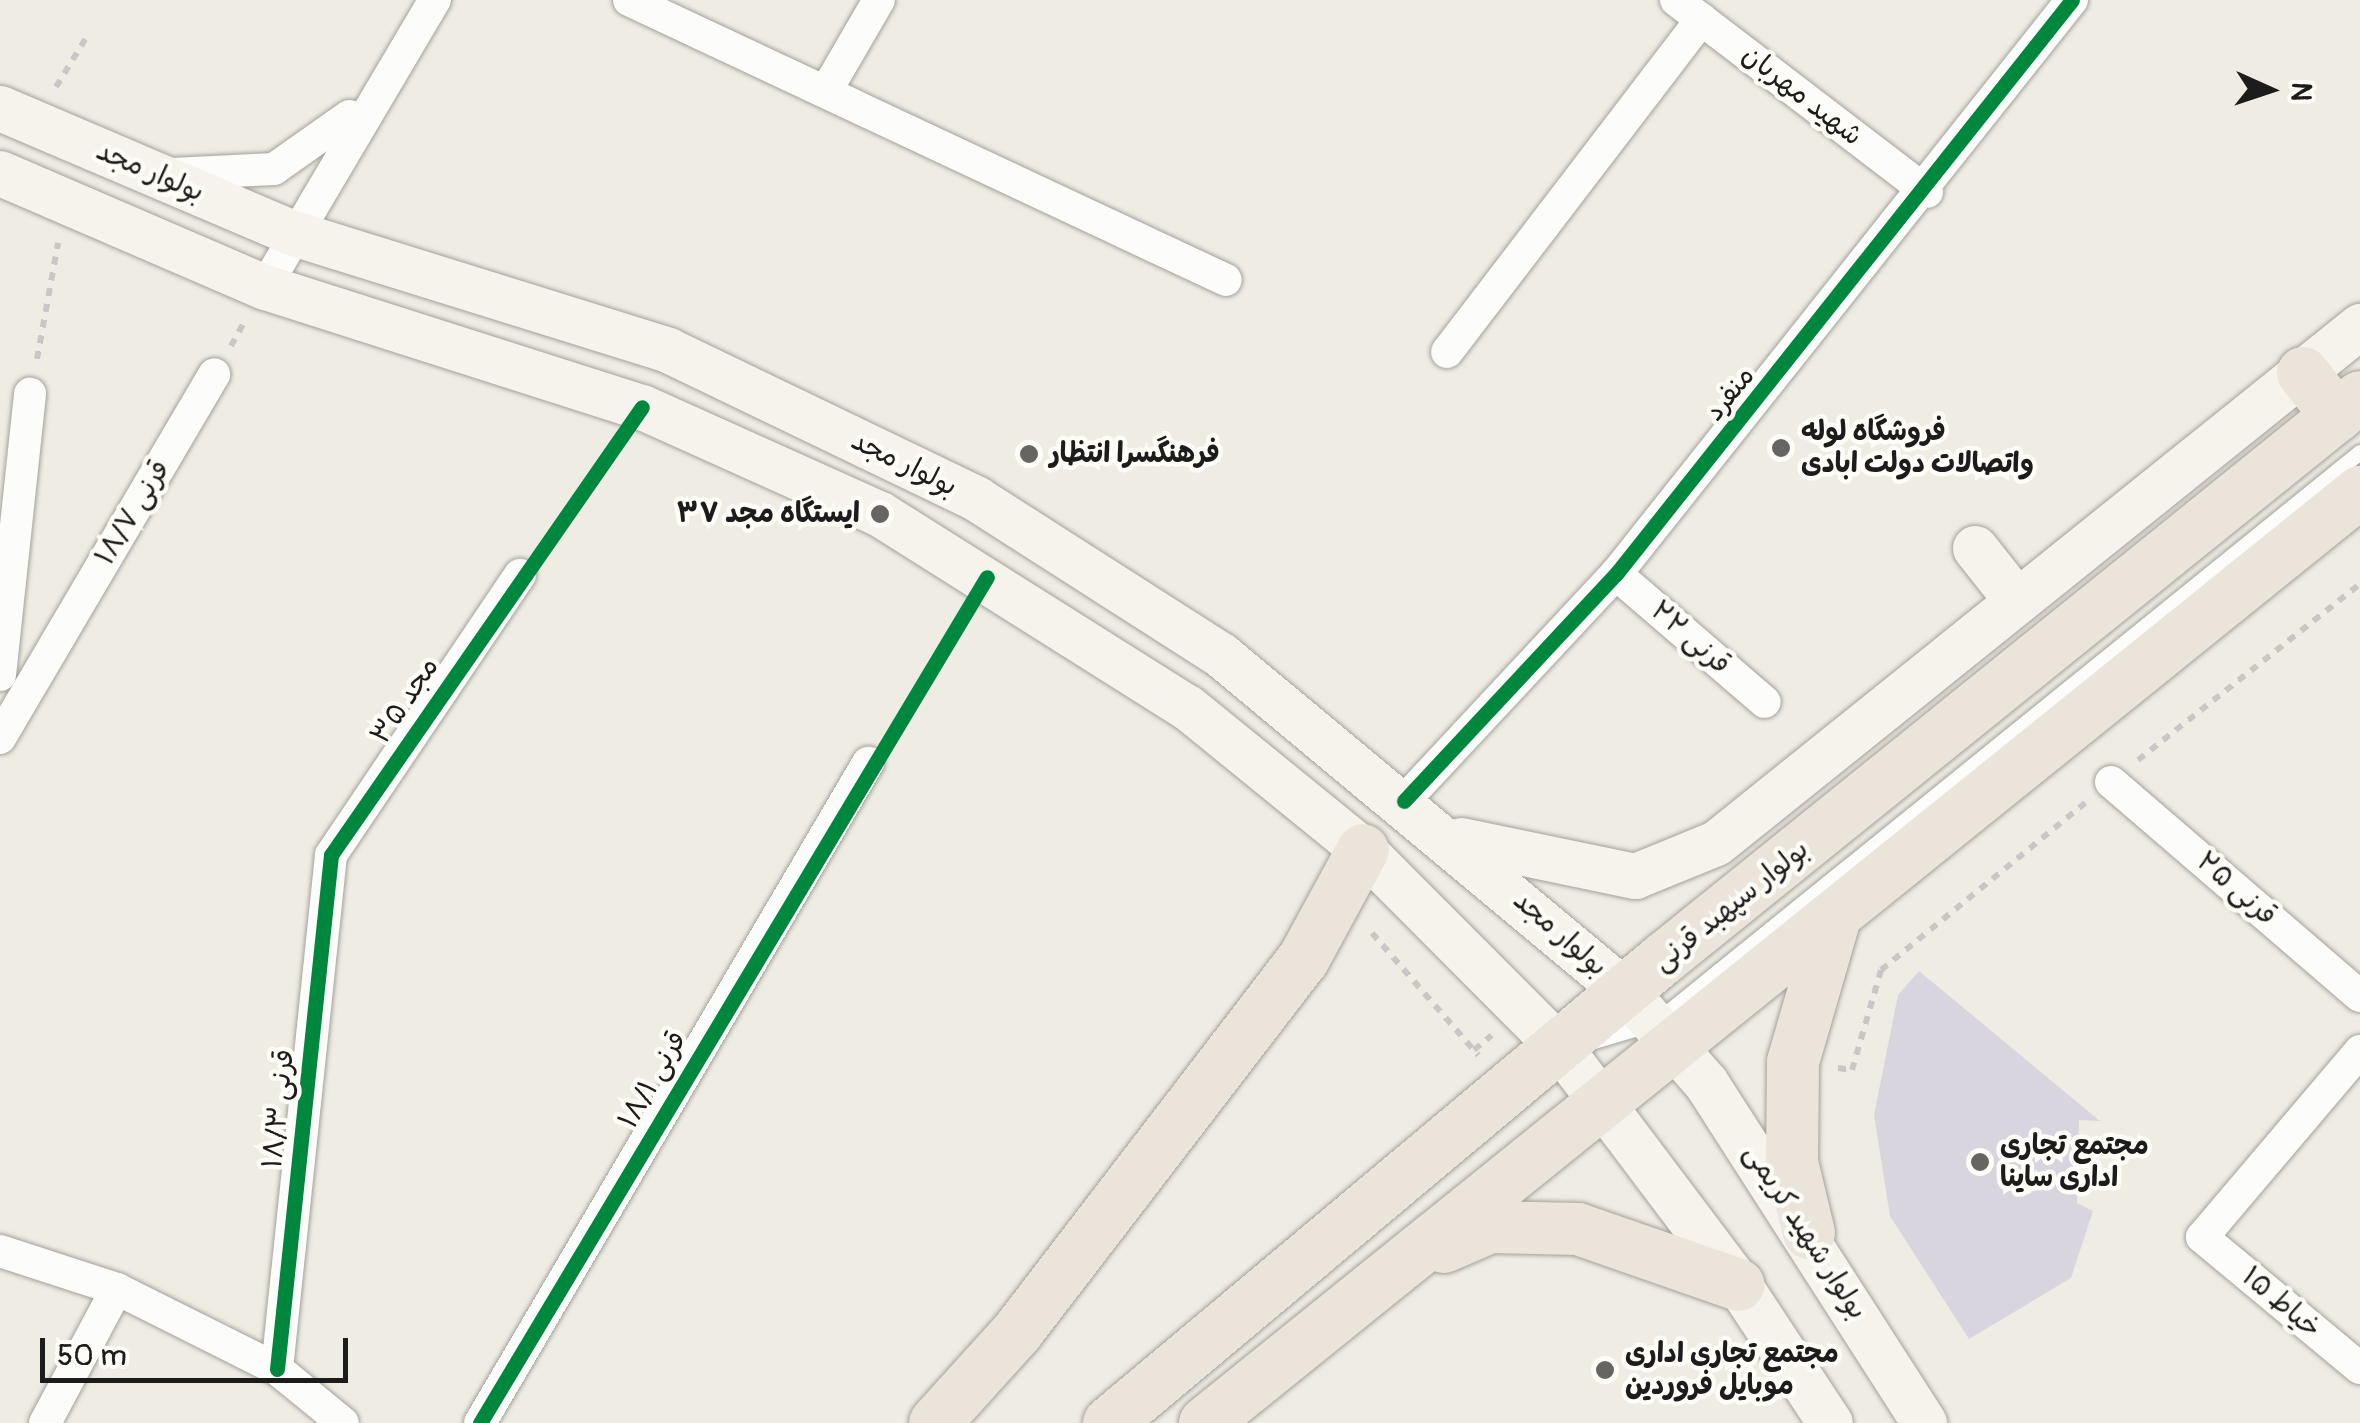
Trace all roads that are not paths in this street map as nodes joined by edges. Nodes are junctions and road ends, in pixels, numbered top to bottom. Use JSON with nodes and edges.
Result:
{"nodes":[{"id":1,"x":434,"y":0,"type":"edge"},
{"id":2,"x":629,"y":0,"type":"edge"},
{"id":3,"x":879,"y":0,"type":"edge"},
{"id":4,"x":2072,"y":0,"type":"edge"},
{"id":5,"x":1689,"y":10,"type":"edge"},
{"id":6,"x":384,"y":80,"type":"junction"},
{"id":7,"x":826,"y":91,"type":"junction"},
{"id":8,"x":17,"y":115,"type":"edge"},
{"id":9,"x":0,"y":173,"type":"edge"},
{"id":10,"x":152,"y":173,"type":"junction"},
{"id":11,"x":1928,"y":192,"type":"junction"},
{"id":12,"x":293,"y":234,"type":"junction"},
{"id":13,"x":1226,"y":280,"type":"dead end"},
{"id":14,"x":265,"y":287,"type":"junction"},
{"id":15,"x":2360,"y":326,"type":"edge"},
{"id":16,"x":1446,"y":352,"type":"dead end"},
{"id":17,"x":2303,"y":373,"type":"junction"},
{"id":18,"x":214,"y":374,"type":"road end"},
{"id":19,"x":30,"y":394,"type":"road end"},
{"id":20,"x":2352,"y":422,"type":"edge"},
{"id":21,"x":2360,"y":492,"type":"edge"},
{"id":22,"x":1975,"y":548,"type":"dead end"},
{"id":23,"x":1616,"y":574,"type":"junction"},
{"id":24,"x":520,"y":575,"type":"dead end"},
{"id":25,"x":2016,"y":600,"type":"junction"},
{"id":26,"x":0,"y":675,"type":"edge"},
{"id":27,"x":1764,"y":702,"type":"dead end"},
{"id":28,"x":0,"y":738,"type":"edge"},
{"id":29,"x":868,"y":763,"type":"dead end"},
{"id":30,"x":2111,"y":782,"type":"road end"},
{"id":31,"x":1404,"y":801,"type":"junction"},
{"id":32,"x":1450,"y":838,"type":"junction"},
{"id":33,"x":1362,"y":850,"type":"junction"},
{"id":34,"x":332,"y":856,"type":"joint"},
{"id":35,"x":1833,"y":924,"type":"junction"},
{"id":36,"x":2360,"y":996,"type":"edge"},
{"id":37,"x":1652,"y":1022,"type":"junction"},
{"id":38,"x":1562,"y":1050,"type":"junction"},
{"id":39,"x":2360,"y":1051,"type":"edge"},
{"id":40,"x":1607,"y":1104,"type":"junction"},
{"id":41,"x":1809,"y":1233,"type":"junction"},
{"id":42,"x":0,"y":1251,"type":"edge"},
{"id":43,"x":1410,"y":1262,"type":"junction"},
{"id":44,"x":1740,"y":1284,"type":"junction"},
{"id":45,"x":118,"y":1289,"type":"junction"},
{"id":46,"x":2360,"y":1368,"type":"edge"},
{"id":47,"x":277,"y":1369,"type":"junction"},
{"id":48,"x":45,"y":1423,"type":"edge"},
{"id":49,"x":343,"y":1423,"type":"edge"},
{"id":50,"x":480,"y":1423,"type":"edge"},
{"id":51,"x":935,"y":1423,"type":"edge"},
{"id":52,"x":1109,"y":1423,"type":"edge"},
{"id":53,"x":1205,"y":1423,"type":"edge"},
{"id":54,"x":1830,"y":1423,"type":"edge"},
{"id":55,"x":1924,"y":1423,"type":"edge"}],
"edges":[{"from":1,"to":6,"type":"street"},
{"from":2,"to":7,"type":"street"},
{"from":3,"to":7,"type":"street"},
{"from":4,"to":11,"type":"street","name":"منفرد"},
{"from":5,"to":11,"type":"street","name":"شهید مهربان"},
{"from":5,"to":16,"type":"street"},
{"from":6,"to":10,"type":"street"},
{"from":6,"to":12,"type":"street"},
{"from":7,"to":13,"type":"street"},
{"from":8,"to":10,"type":"main road","name":"بولوار مجد"},
{"from":9,"to":14,"type":"main road","name":"بولوار مجد"},
{"from":10,"to":12,"type":"main road","name":"بولوار مجد"},
{"from":11,"to":23,"type":"street","name":"منفرد"},
{"from":12,"to":14,"type":"street"},
{"from":12,"to":31,"type":"main road","name":"بولوار مجد"},
{"from":14,"to":33,"type":"main road","name":"بولوار مجد"},
{"from":15,"to":17,"type":"main road"},
{"from":17,"to":20,"type":"main road"},
{"from":17,"to":25,"type":"main road"},
{"from":18,"to":28,"type":"street","name":"قرنی ۱۸/۷"},
{"from":19,"to":26,"type":"street"},
{"from":20,"to":37,"type":"main road","name":"بولوار سپهبد قرنی"},
{"from":21,"to":35,"type":"main road","name":"بولوار سپهبد قرنی"},
{"from":22,"to":25,"type":"main road"},
{"from":23,"to":27,"type":"street","name":"قرنی ۲۲"},
{"from":23,"to":31,"type":"street","name":"منفرد"},
{"from":24,"to":34,"type":"street","name":"مجد ۳۵"},
{"from":25,"to":32,"type":"main road"},
{"from":29,"to":50,"type":"street","name":"قرنی ۱۸/۱"},
{"from":30,"to":36,"type":"street","name":"قرنی ۲۵"},
{"from":31,"to":32,"type":"main road","name":"بولوار مجد"},
{"from":32,"to":37,"type":"main road","name":"بولوار مجد"},
{"from":33,"to":38,"type":"main road","name":"بولوار مجد"},
{"from":33,"to":51,"type":"main road"},
{"from":34,"to":47,"type":"street","name":"قرنی ۱۸/۳"},
{"from":35,"to":37,"type":"main road","name":"بولوار سپهبد قرنی"},
{"from":35,"to":41,"type":"main road"},
{"from":37,"to":38,"type":"main road","name":"بولوار سپهبد قرنی"},
{"from":37,"to":40,"type":"main road","name":"بولوار سپهبد قرنی"},
{"from":37,"to":41,"type":"main road","name":"بولوار شهید کریمی"},
{"from":38,"to":40,"type":"main road","name":"بولوار مجد"},
{"from":38,"to":52,"type":"main road","name":"بولوار سپهبد قرنی"},
{"from":39,"to":46,"type":"street","name":"خیاط ۱۵"},
{"from":40,"to":43,"type":"main road","name":"بولوار سپهبد قرنی"},
{"from":40,"to":44,"type":"main road"},
{"from":41,"to":55,"type":"main road","name":"بولوار شهید کریمی"},
{"from":42,"to":45,"type":"street"},
{"from":43,"to":44,"type":"main road"},
{"from":43,"to":53,"type":"main road","name":"بولوار سپهبد قرنی"},
{"from":44,"to":54,"type":"main road"},
{"from":45,"to":47,"type":"street"},
{"from":45,"to":48,"type":"street"},
{"from":47,"to":49,"type":"street"}]}
